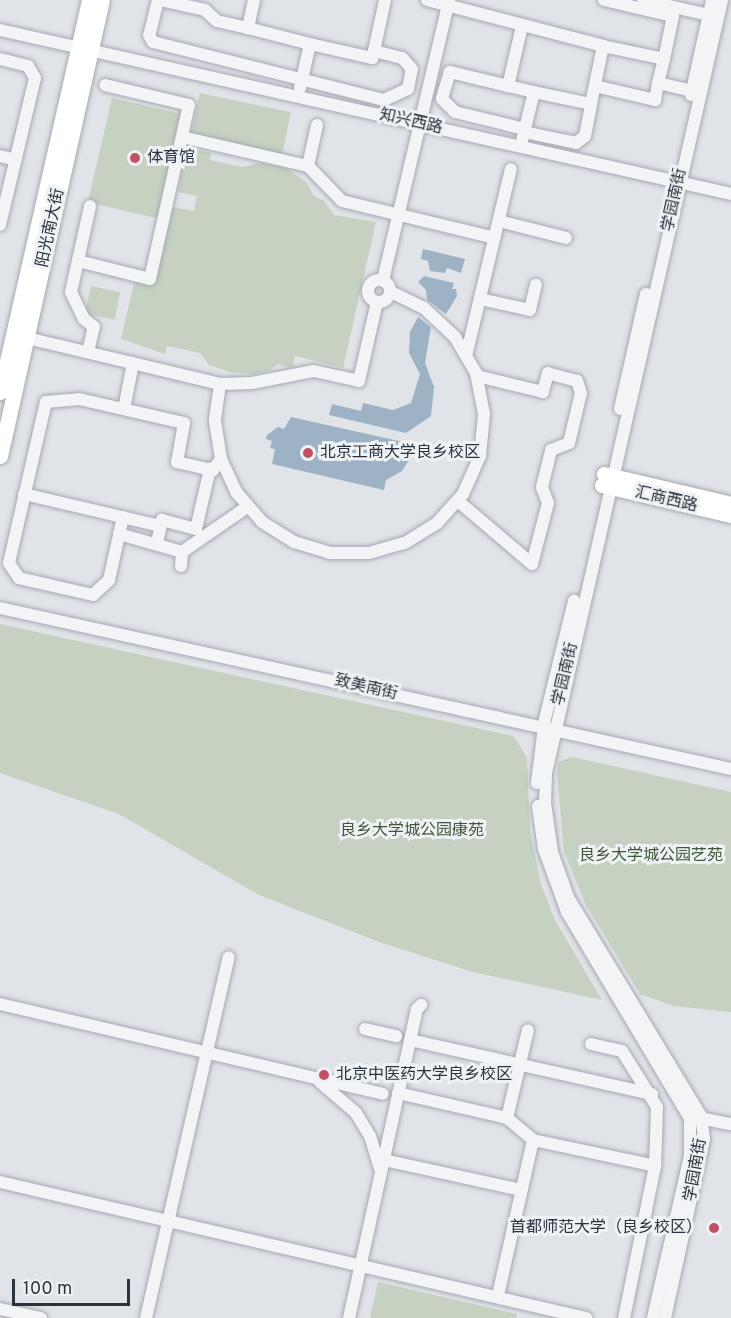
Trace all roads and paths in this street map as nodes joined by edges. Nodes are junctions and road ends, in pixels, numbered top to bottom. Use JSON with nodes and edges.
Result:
{"nodes":[{"id":1,"x":90,"y":0,"type":"edge"},
{"id":2,"x":102,"y":0,"type":"edge"},
{"id":3,"x":159,"y":0,"type":"edge"},
{"id":4,"x":254,"y":0,"type":"edge"},
{"id":5,"x":385,"y":0,"type":"edge"},
{"id":6,"x":430,"y":0,"type":"edge"},
{"id":7,"x":604,"y":0,"type":"edge"},
{"id":8,"x":712,"y":0,"type":"edge"},
{"id":9,"x":722,"y":0,"type":"edge"},
{"id":10,"x":650,"y":1,"type":"edge"},
{"id":11,"x":448,"y":2,"type":"edge"},
{"id":12,"x":467,"y":5,"type":"edge"},
{"id":13,"x":709,"y":15,"type":"junction"},
{"id":14,"x":522,"y":26,"type":"junction"},
{"id":15,"x":248,"y":28,"type":"junction"},
{"id":16,"x":0,"y":30,"type":"edge"},
{"id":17,"x":310,"y":44,"type":"junction"},
{"id":18,"x":603,"y":46,"type":"junction"},
{"id":19,"x":84,"y":49,"type":"junction"},
{"id":20,"x":374,"y":51,"type":"junction"},
{"id":21,"x":0,"y":59,"type":"edge"},
{"id":22,"x":663,"y":59,"type":"junction"},
{"id":23,"x":659,"y":80,"type":"junction"},
{"id":24,"x":301,"y":85,"type":"junction"},
{"id":25,"x":105,"y":86,"type":"dead end"},
{"id":26,"x":508,"y":86,"type":"junction"},
{"id":27,"x":595,"y":86,"type":"junction"},
{"id":28,"x":693,"y":87,"type":"junction"},
{"id":29,"x":534,"y":92,"type":"junction"},
{"id":30,"x":591,"y":104,"type":"junction"},
{"id":31,"x":421,"y":124,"type":"junction"},
{"id":32,"x":317,"y":125,"type":"dead end"},
{"id":33,"x":524,"y":134,"type":"junction"},
{"id":34,"x":182,"y":137,"type":"junction"},
{"id":35,"x":0,"y":156,"type":"edge"},
{"id":36,"x":16,"y":160,"type":"junction"},
{"id":37,"x":308,"y":165,"type":"junction"},
{"id":38,"x":511,"y":169,"type":"dead end"},
{"id":39,"x":675,"y":182,"type":"junction"},
{"id":40,"x":731,"y":194,"type":"edge"},
{"id":41,"x":90,"y":206,"type":"dead end"},
{"id":42,"x":399,"y":214,"type":"junction"},
{"id":43,"x":1,"y":221,"type":"edge"},
{"id":44,"x":499,"y":221,"type":"junction"},
{"id":45,"x":495,"y":238,"type":"junction"},
{"id":46,"x":566,"y":238,"type":"dead end"},
{"id":47,"x":78,"y":261,"type":"junction"},
{"id":48,"x":383,"y":280,"type":"junction"},
{"id":49,"x":536,"y":285,"type":"dead end"},
{"id":50,"x":391,"y":292,"type":"junction"},
{"id":51,"x":480,"y":299,"type":"junction"},
{"id":52,"x":377,"y":302,"type":"junction"},
{"id":53,"x":13,"y":335,"type":"edge"},
{"id":54,"x":88,"y":352,"type":"junction"},
{"id":55,"x":466,"y":356,"type":"junction"},
{"id":56,"x":134,"y":363,"type":"junction"},
{"id":57,"x":477,"y":376,"type":"junction"},
{"id":58,"x":220,"y":384,"type":"junction"},
{"id":59,"x":0,"y":392,"type":"edge"},
{"id":60,"x":124,"y":410,"type":"junction"},
{"id":61,"x":0,"y":456,"type":"edge"},
{"id":62,"x":221,"y":459,"type":"junction"},
{"id":63,"x":210,"y":469,"type":"junction"},
{"id":64,"x":606,"y":480,"type":"junction"},
{"id":65,"x":24,"y":494,"type":"junction"},
{"id":66,"x":458,"y":501,"type":"junction"},
{"id":67,"x":731,"y":504,"type":"edge"},
{"id":68,"x":247,"y":507,"type":"junction"},
{"id":69,"x":731,"y":515,"type":"edge"},
{"id":70,"x":123,"y":517,"type":"junction"},
{"id":71,"x":160,"y":526,"type":"junction"},
{"id":72,"x":119,"y":534,"type":"junction"},
{"id":73,"x":157,"y":543,"type":"junction"},
{"id":74,"x":182,"y":552,"type":"junction"},
{"id":75,"x":181,"y":566,"type":"dead end"},
{"id":76,"x":0,"y":608,"type":"edge"},
{"id":77,"x":548,"y":730,"type":"junction"},
{"id":78,"x":731,"y":769,"type":"edge"},
{"id":79,"x":229,"y":957,"type":"dead end"},
{"id":80,"x":0,"y":1004,"type":"edge"},
{"id":81,"x":421,"y":1005,"type":"dead end"},
{"id":82,"x":365,"y":1029,"type":"dead end"},
{"id":83,"x":528,"y":1030,"type":"dead end"},
{"id":84,"x":396,"y":1036,"type":"dead end"},
{"id":85,"x":410,"y":1040,"type":"junction"},
{"id":86,"x":591,"y":1044,"type":"dead end"},
{"id":87,"x":208,"y":1052,"type":"junction"},
{"id":88,"x":519,"y":1064,"type":"junction"},
{"id":89,"x":313,"y":1077,"type":"junction"},
{"id":90,"x":398,"y":1093,"type":"junction"},
{"id":91,"x":383,"y":1094,"type":"dead end"},
{"id":92,"x":652,"y":1094,"type":"junction"},
{"id":93,"x":696,"y":1117,"type":"junction"},
{"id":94,"x":507,"y":1118,"type":"junction"},
{"id":95,"x":731,"y":1124,"type":"edge"},
{"id":96,"x":533,"y":1140,"type":"junction"},
{"id":97,"x":384,"y":1160,"type":"junction"},
{"id":98,"x":655,"y":1166,"type":"junction"},
{"id":99,"x":381,"y":1173,"type":"junction"},
{"id":100,"x":0,"y":1182,"type":"edge"},
{"id":101,"x":522,"y":1190,"type":"junction"},
{"id":102,"x":498,"y":1295,"type":"junction"},
{"id":103,"x":0,"y":1309,"type":"edge"},
{"id":104,"x":41,"y":1318,"type":"edge"},
{"id":105,"x":146,"y":1318,"type":"edge"},
{"id":106,"x":349,"y":1318,"type":"edge"},
{"id":107,"x":586,"y":1318,"type":"edge"},
{"id":108,"x":624,"y":1318,"type":"edge"},
{"id":109,"x":653,"y":1318,"type":"edge"},
{"id":110,"x":665,"y":1318,"type":"edge"}],
"edges":[{"from":1,"to":19,"type":"main road","name":"阳光南大街"},
{"from":2,"to":19,"type":"main road","name":"阳光南大街"},
{"from":3,"to":15,"type":"street"},
{"from":3,"to":24,"type":"street"},
{"from":4,"to":15,"type":"street"},
{"from":5,"to":20,"type":"street"},
{"from":6,"to":11,"type":"street"},
{"from":7,"to":22,"type":"street"},
{"from":8,"to":13,"type":"street","name":"学园南街"},
{"from":9,"to":39,"type":"street","name":"学园南街"},
{"from":10,"to":13,"type":"street"},
{"from":11,"to":12,"type":"street"},
{"from":11,"to":31,"type":"street"},
{"from":12,"to":14,"type":"street"},
{"from":13,"to":28,"type":"street","name":"学园南街"},
{"from":14,"to":18,"type":"street"},
{"from":14,"to":26,"type":"street"},
{"from":15,"to":17,"type":"street"},
{"from":16,"to":19,"type":"street","name":"知兴西路"},
{"from":17,"to":20,"type":"street"},
{"from":17,"to":24,"type":"street"},
{"from":18,"to":22,"type":"street"},
{"from":18,"to":27,"type":"street"},
{"from":19,"to":31,"type":"street","name":"知兴西路"},
{"from":19,"to":53,"type":"main road","name":"阳光南大街"},
{"from":20,"to":24,"type":"street"},
{"from":21,"to":36,"type":"street"},
{"from":22,"to":23,"type":"street"},
{"from":23,"to":27,"type":"street"},
{"from":23,"to":28,"type":"street"},
{"from":25,"to":34,"type":"street"},
{"from":26,"to":29,"type":"street"},
{"from":26,"to":33,"type":"street"},
{"from":27,"to":30,"type":"street"},
{"from":28,"to":39,"type":"street","name":"学园南街"},
{"from":29,"to":30,"type":"street"},
{"from":29,"to":33,"type":"street"},
{"from":30,"to":33,"type":"street"},
{"from":31,"to":39,"type":"street","name":"知兴西路"},
{"from":31,"to":42,"type":"street"},
{"from":32,"to":37,"type":"street"},
{"from":34,"to":37,"type":"street"},
{"from":34,"to":47,"type":"street"},
{"from":35,"to":36,"type":"street"},
{"from":36,"to":43,"type":"street"},
{"from":37,"to":42,"type":"street"},
{"from":38,"to":44,"type":"street"},
{"from":39,"to":40,"type":"street","name":"知兴西路"},
{"from":39,"to":64,"type":"street","name":"学园南街"},
{"from":41,"to":47,"type":"street"},
{"from":42,"to":45,"type":"street"},
{"from":42,"to":48,"type":"street"},
{"from":44,"to":45,"type":"street"},
{"from":44,"to":46,"type":"street"},
{"from":45,"to":51,"type":"street"},
{"from":47,"to":54,"type":"street"},
{"from":48,"to":50,"type":"street"},
{"from":48,"to":52,"type":"street"},
{"from":49,"to":51,"type":"street"},
{"from":50,"to":52,"type":"street"},
{"from":50,"to":55,"type":"street"},
{"from":51,"to":55,"type":"street"},
{"from":52,"to":58,"type":"street"},
{"from":53,"to":54,"type":"street"},
{"from":53,"to":59,"type":"main road","name":"阳光南大街"},
{"from":53,"to":61,"type":"main road","name":"阳光南大街"},
{"from":54,"to":56,"type":"street"},
{"from":55,"to":57,"type":"street"},
{"from":56,"to":58,"type":"street"},
{"from":56,"to":60,"type":"street"},
{"from":57,"to":66,"type":"street"},
{"from":57,"to":66,"type":"street"},
{"from":58,"to":62,"type":"street"},
{"from":60,"to":63,"type":"street"},
{"from":60,"to":65,"type":"street"},
{"from":62,"to":63,"type":"street"},
{"from":62,"to":68,"type":"street"},
{"from":63,"to":71,"type":"street"},
{"from":64,"to":67,"type":"main road","name":"汇商西路"},
{"from":64,"to":69,"type":"main road","name":"汇商西路"},
{"from":64,"to":77,"type":"street","name":"学园南街"},
{"from":65,"to":70,"type":"street"},
{"from":65,"to":72,"type":"street"},
{"from":66,"to":68,"type":"street"},
{"from":68,"to":74,"type":"street"},
{"from":70,"to":71,"type":"street"},
{"from":70,"to":72,"type":"street"},
{"from":71,"to":73,"type":"street"},
{"from":72,"to":73,"type":"street"},
{"from":73,"to":74,"type":"street"},
{"from":74,"to":75,"type":"street"},
{"from":76,"to":77,"type":"street","name":"致美南街"},
{"from":77,"to":78,"type":"street","name":"致美南街"},
{"from":77,"to":93,"type":"street","name":"学园南街"},
{"from":79,"to":87,"type":"street"},
{"from":80,"to":87,"type":"street"},
{"from":81,"to":85,"type":"street"},
{"from":82,"to":84,"type":"street"},
{"from":83,"to":88,"type":"street"},
{"from":85,"to":88,"type":"street"},
{"from":85,"to":90,"type":"street"},
{"from":86,"to":92,"type":"street"},
{"from":87,"to":89,"type":"street"},
{"from":87,"to":105,"type":"street"},
{"from":88,"to":92,"type":"street"},
{"from":88,"to":94,"type":"street"},
{"from":89,"to":91,"type":"street"},
{"from":89,"to":99,"type":"street"},
{"from":90,"to":94,"type":"street"},
{"from":90,"to":97,"type":"street"},
{"from":92,"to":98,"type":"street"},
{"from":93,"to":95,"type":"street"},
{"from":93,"to":109,"type":"street","name":"学园南街"},
{"from":93,"to":110,"type":"street","name":"学园南街"},
{"from":94,"to":96,"type":"street"},
{"from":96,"to":98,"type":"street"},
{"from":96,"to":101,"type":"street"},
{"from":97,"to":99,"type":"street"},
{"from":97,"to":101,"type":"street"},
{"from":98,"to":108,"type":"street"},
{"from":99,"to":106,"type":"street"},
{"from":100,"to":102,"type":"street"},
{"from":101,"to":102,"type":"street"},
{"from":102,"to":107,"type":"street"},
{"from":103,"to":104,"type":"street"}]}
